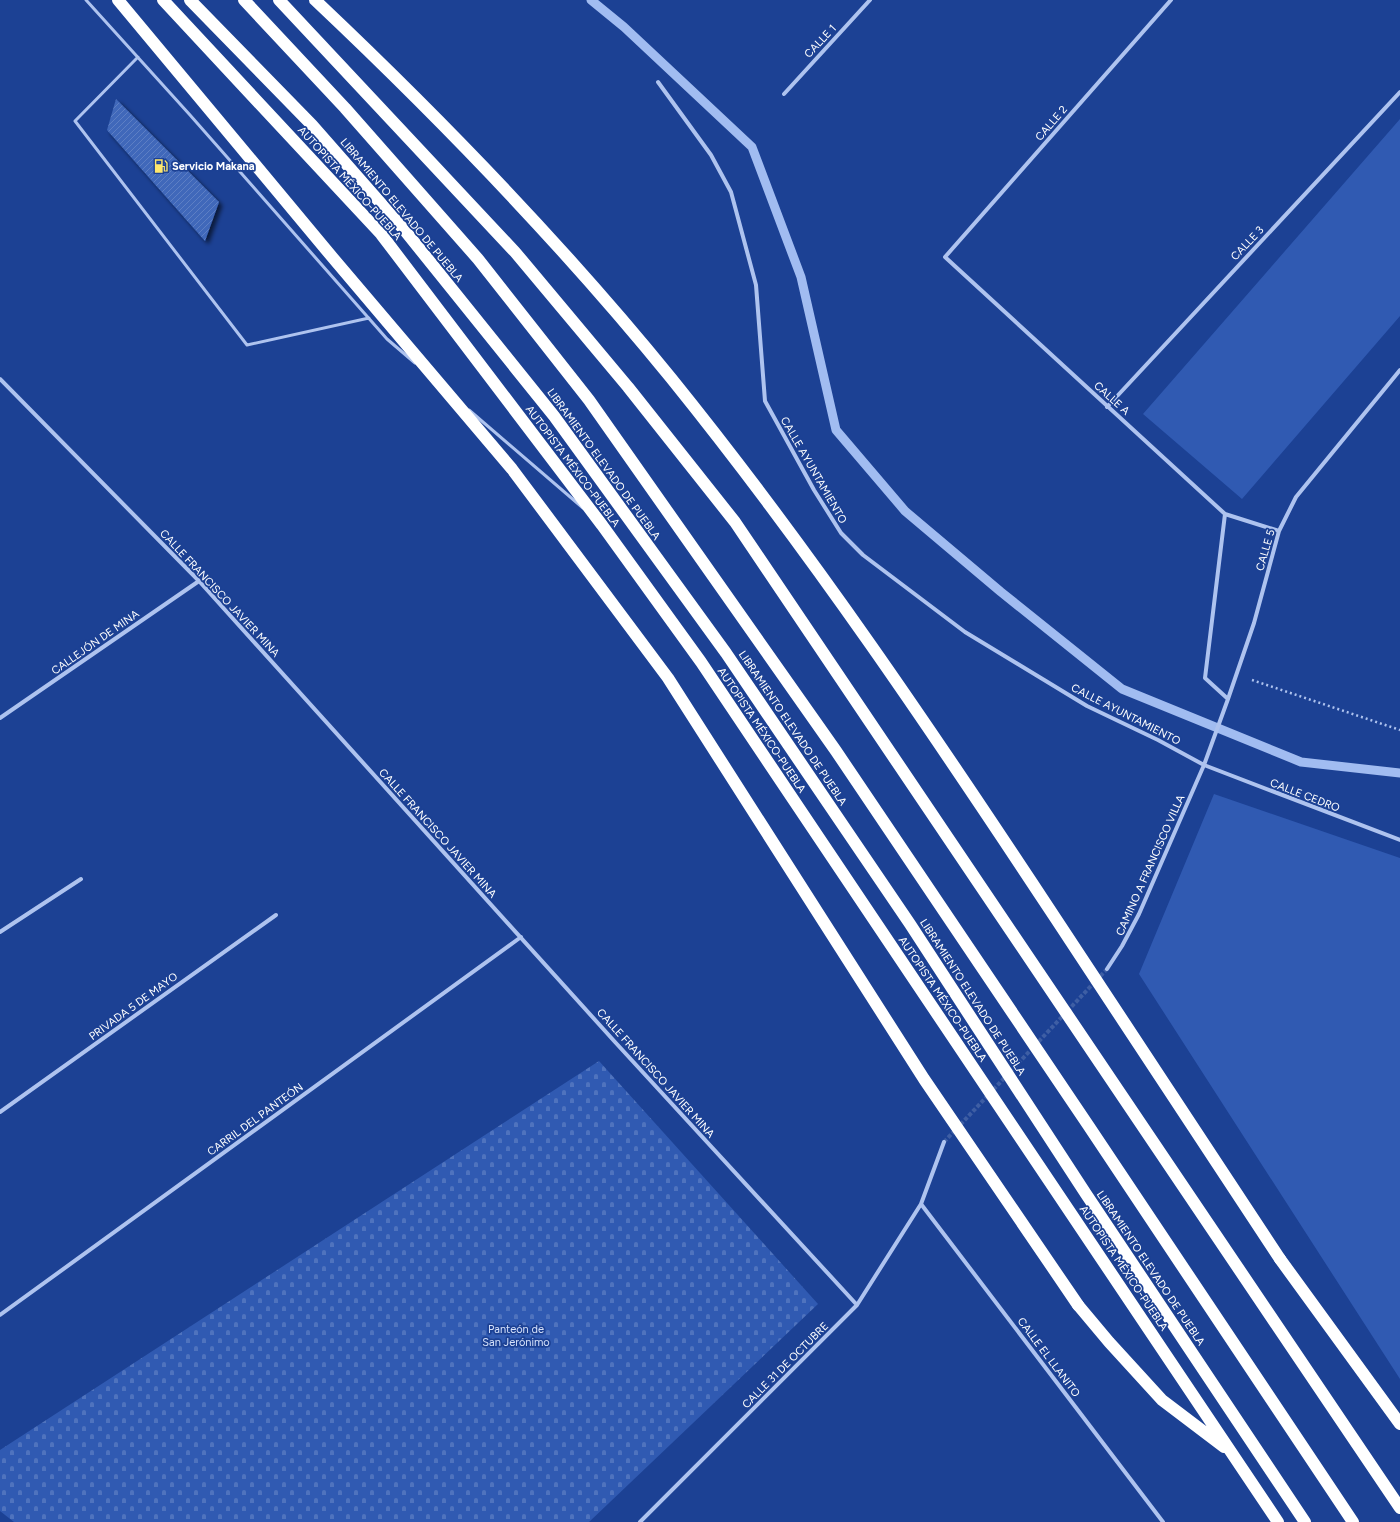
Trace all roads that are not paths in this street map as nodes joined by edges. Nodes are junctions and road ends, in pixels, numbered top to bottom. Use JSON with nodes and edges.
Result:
{"nodes":[{"id":1,"x":86,"y":0,"type":"edge"},
{"id":2,"x":118,"y":0,"type":"edge"},
{"id":3,"x":163,"y":0,"type":"edge"},
{"id":4,"x":190,"y":0,"type":"edge"},
{"id":5,"x":244,"y":0,"type":"edge"},
{"id":6,"x":279,"y":0,"type":"edge"},
{"id":7,"x":315,"y":0,"type":"edge"},
{"id":8,"x":870,"y":0,"type":"edge"},
{"id":9,"x":1171,"y":0,"type":"edge"},
{"id":10,"x":138,"y":57,"type":"junction"},
{"id":11,"x":658,"y":82,"type":"dead end"},
{"id":12,"x":1400,"y":92,"type":"edge"},
{"id":13,"x":784,"y":94,"type":"dead end"},
{"id":14,"x":945,"y":257,"type":"joint"},
{"id":15,"x":368,"y":318,"type":"junction"},
{"id":16,"x":1400,"y":370,"type":"edge"},
{"id":17,"x":0,"y":379,"type":"edge"},
{"id":18,"x":1107,"y":407,"type":"junction"},
{"id":19,"x":1226,"y":514,"type":"junction"},
{"id":20,"x":602,"y":525,"type":"junction"},
{"id":21,"x":1279,"y":530,"type":"junction"},
{"id":22,"x":199,"y":581,"type":"junction"},
{"id":23,"x":1228,"y":699,"type":"junction"},
{"id":24,"x":0,"y":718,"type":"edge"},
{"id":25,"x":1204,"y":766,"type":"junction"},
{"id":26,"x":1400,"y":840,"type":"edge"},
{"id":27,"x":81,"y":879,"type":"dead end"},
{"id":28,"x":276,"y":915,"type":"dead end"},
{"id":29,"x":0,"y":932,"type":"edge"},
{"id":30,"x":520,"y":937,"type":"junction"},
{"id":31,"x":1107,"y":969,"type":"tunnel mouth"},
{"id":32,"x":0,"y":1112,"type":"edge"},
{"id":33,"x":944,"y":1142,"type":"tunnel mouth"},
{"id":34,"x":921,"y":1204,"type":"junction"},
{"id":35,"x":856,"y":1305,"type":"junction"},
{"id":36,"x":0,"y":1316,"type":"edge"},
{"id":37,"x":1400,"y":1424,"type":"edge"},
{"id":38,"x":1231,"y":1452,"type":"junction"},
{"id":39,"x":1400,"y":1508,"type":"edge"},
{"id":40,"x":640,"y":1522,"type":"edge"},
{"id":41,"x":1163,"y":1522,"type":"edge"},
{"id":42,"x":1278,"y":1522,"type":"edge"},
{"id":43,"x":1305,"y":1522,"type":"edge"},
{"id":44,"x":1353,"y":1522,"type":"edge"}],
"edges":[{"from":1,"to":10,"type":"lane"},
{"from":2,"to":38,"type":"highway","bridge":true},
{"from":3,"to":20,"type":"highway","name":"AUTOPISTA MÉXICO-PUEBLA"},
{"from":4,"to":43,"type":"highway","name":"LIBRAMIENTO ELEVADO DE PUEBLA","bridge":true},
{"from":5,"to":44,"type":"highway","name":"LIBRAMIENTO ELEVADO DE PUEBLA","bridge":true},
{"from":6,"to":39,"type":"highway"},
{"from":7,"to":37,"type":"highway","bridge":true},
{"from":8,"to":13,"type":"street","name":"CALLE 1"},
{"from":9,"to":14,"type":"street","name":"CALLE 2"},
{"from":10,"to":15,"type":"lane"},
{"from":10,"to":15,"type":"lane"},
{"from":11,"to":25,"type":"street","name":"CALLE AYUNTAMIENTO"},
{"from":12,"to":18,"type":"street","name":"CALLE 3"},
{"from":14,"to":18,"type":"street","name":"CALLE A"},
{"from":15,"to":20,"type":"lane"},
{"from":16,"to":21,"type":"street","name":"CALLE 5"},
{"from":17,"to":22,"type":"street","name":"CALLE FRANCISCO JAVIER MINA"},
{"from":18,"to":19,"type":"street","name":"CALLE A"},
{"from":19,"to":21,"type":"street","name":"CALLE A"},
{"from":19,"to":23,"type":"street"},
{"from":20,"to":38,"type":"highway","name":"AUTOPISTA MÉXICO-PUEBLA"},
{"from":21,"to":23,"type":"street","name":"CALLE 5"},
{"from":22,"to":24,"type":"street","name":"CALLEJÓN DE MINA"},
{"from":22,"to":30,"type":"street","name":"CALLE FRANCISCO JAVIER MINA"},
{"from":23,"to":25,"type":"street","name":"CALLE 5"},
{"from":25,"to":26,"type":"street","name":"CALLE CEDRO"},
{"from":25,"to":31,"type":"street","name":"CAMINO A FRANCISCO VILLA"},
{"from":27,"to":29,"type":"street"},
{"from":28,"to":32,"type":"street","name":"PRIVADA 5 DE MAYO"},
{"from":30,"to":35,"type":"street","name":"CALLE FRANCISCO JAVIER MINA"},
{"from":30,"to":36,"type":"street","name":"CARRIL DEL PANTEÓN"},
{"from":33,"to":34,"type":"street"},
{"from":34,"to":35,"type":"street","name":"CALLE 31 DE OCTUBRE"},
{"from":34,"to":41,"type":"street","name":"CALLE EL LLANITO"},
{"from":35,"to":40,"type":"street","name":"CALLE 31 DE OCTUBRE"},
{"from":38,"to":42,"type":"highway","name":"AUTOPISTA MÉXICO-PUEBLA"}]}
